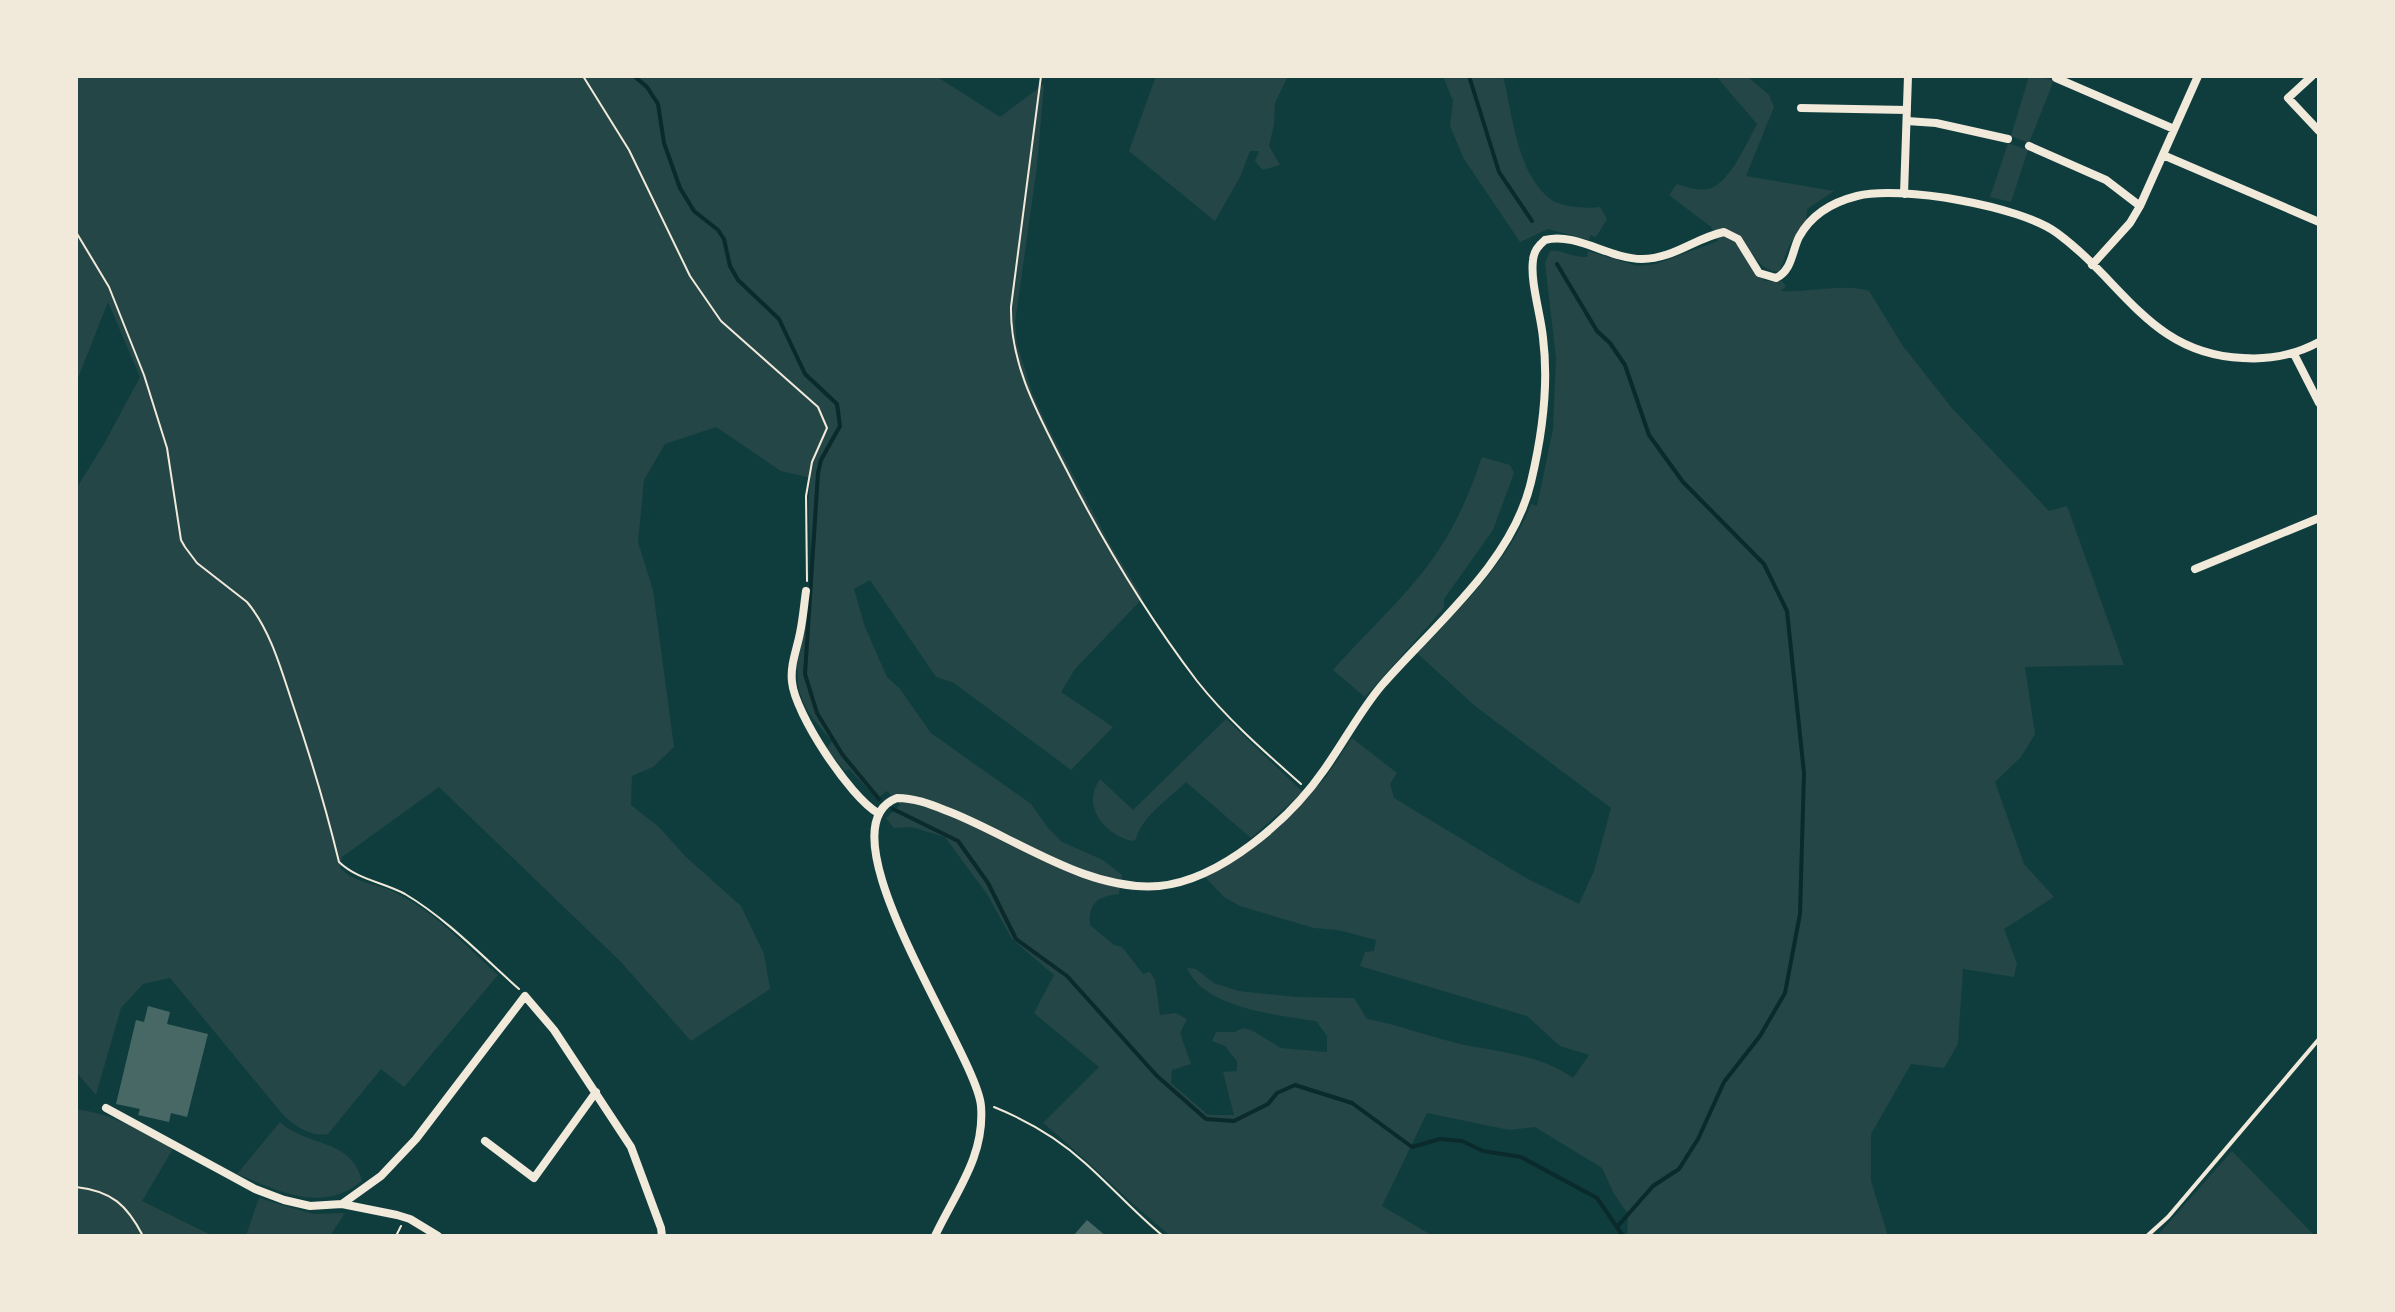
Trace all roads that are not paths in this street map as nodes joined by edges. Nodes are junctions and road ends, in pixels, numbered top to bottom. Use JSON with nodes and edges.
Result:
{"nodes":[{"id":1,"x":1908,"y":76,"type":"edge"},
{"id":2,"x":2198,"y":76,"type":"edge"},
{"id":3,"x":2312,"y":76,"type":"edge"},
{"id":4,"x":2056,"y":78,"type":"edge"},
{"id":5,"x":1801,"y":108,"type":"dead end"},
{"id":6,"x":1907,"y":110,"type":"junction"},
{"id":7,"x":1907,"y":121,"type":"junction"},
{"id":8,"x":2174,"y":129,"type":"junction"},
{"id":9,"x":2319,"y":131,"type":"edge"},
{"id":10,"x":2008,"y":139,"type":"dead end"},
{"id":11,"x":2029,"y":146,"type":"dead end"},
{"id":12,"x":2163,"y":155,"type":"junction"},
{"id":13,"x":1904,"y":194,"type":"junction"},
{"id":14,"x":2140,"y":206,"type":"junction"},
{"id":15,"x":2319,"y":222,"type":"edge"},
{"id":16,"x":2092,"y":265,"type":"junction"},
{"id":17,"x":2319,"y":342,"type":"edge"},
{"id":18,"x":2294,"y":354,"type":"junction"},
{"id":19,"x":2319,"y":403,"type":"edge"},
{"id":20,"x":2319,"y":518,"type":"edge"},
{"id":21,"x":2195,"y":569,"type":"dead end"},
{"id":22,"x":806,"y":591,"type":"road end"},
{"id":23,"x":878,"y":813,"type":"junction"},
{"id":24,"x":2319,"y":1039,"type":"edge"},
{"id":25,"x":596,"y":1092,"type":"junction"},
{"id":26,"x":106,"y":1108,"type":"dead end"},
{"id":27,"x":485,"y":1141,"type":"dead end"},
{"id":28,"x":342,"y":1204,"type":"junction"},
{"id":29,"x":438,"y":1236,"type":"edge"},
{"id":30,"x":662,"y":1236,"type":"edge"},
{"id":31,"x":935,"y":1236,"type":"edge"},
{"id":32,"x":2147,"y":1236,"type":"edge"}],
"edges":[{"from":1,"to":6,"type":"street"},
{"from":2,"to":8,"type":"street"},
{"from":3,"to":9,"type":"street"},
{"from":4,"to":8,"type":"street"},
{"from":5,"to":6,"type":"street"},
{"from":6,"to":7,"type":"street"},
{"from":7,"to":10,"type":"street"},
{"from":7,"to":13,"type":"street"},
{"from":8,"to":12,"type":"street"},
{"from":11,"to":14,"type":"street"},
{"from":12,"to":14,"type":"street"},
{"from":12,"to":15,"type":"street"},
{"from":13,"to":16,"type":"street"},
{"from":13,"to":23,"type":"street"},
{"from":14,"to":16,"type":"street"},
{"from":16,"to":18,"type":"street"},
{"from":17,"to":18,"type":"street"},
{"from":18,"to":19,"type":"street"},
{"from":20,"to":21,"type":"street"},
{"from":22,"to":23,"type":"street"},
{"from":23,"to":31,"type":"street"},
{"from":24,"to":32,"type":"lane"},
{"from":25,"to":27,"type":"street"},
{"from":25,"to":28,"type":"street"},
{"from":25,"to":30,"type":"street"},
{"from":26,"to":28,"type":"street"},
{"from":28,"to":29,"type":"street"}]}
